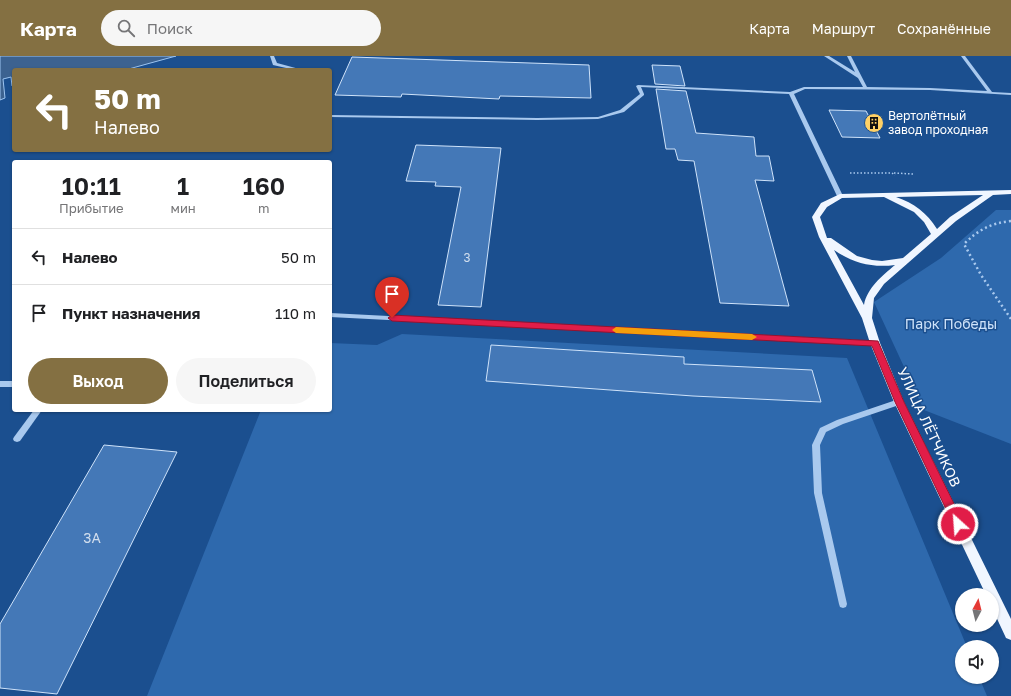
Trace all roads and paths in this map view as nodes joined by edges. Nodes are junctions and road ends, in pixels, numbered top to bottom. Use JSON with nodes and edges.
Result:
{"nodes":[{"id":1,"x":272,"y":56,"type":"edge"},
{"id":2,"x":826,"y":56,"type":"edge"},
{"id":3,"x":849,"y":56,"type":"edge"},
{"id":4,"x":963,"y":56,"type":"edge"},
{"id":5,"x":292,"y":68,"type":"edge"},
{"id":6,"x":860,"y":77,"type":"junction"},
{"id":7,"x":866,"y":89,"type":"junction"},
{"id":8,"x":791,"y":93,"type":"junction"},
{"id":9,"x":991,"y":93,"type":"junction"},
{"id":10,"x":1011,"y":94,"type":"edge"},
{"id":11,"x":332,"y":116,"type":"edge"},
{"id":12,"x":992,"y":192,"type":"junction"},
{"id":13,"x":1011,"y":192,"type":"edge"},
{"id":14,"x":877,"y":194,"type":"junction"},
{"id":15,"x":840,"y":196,"type":"junction"},
{"id":16,"x":1011,"y":221,"type":"edge"},
{"id":17,"x":822,"y":234,"type":"junction"},
{"id":18,"x":936,"y":235,"type":"junction"},
{"id":19,"x":906,"y":261,"type":"junction"},
{"id":20,"x":332,"y":315,"type":"edge"},
{"id":21,"x":867,"y":318,"type":"junction"},
{"id":22,"x":1011,"y":319,"type":"edge"},
{"id":23,"x":875,"y":343,"type":"junction"},
{"id":24,"x":0,"y":384,"type":"edge"},
{"id":25,"x":12,"y":384,"type":"edge"},
{"id":26,"x":899,"y":402,"type":"junction"},
{"id":27,"x":37,"y":412,"type":"edge"},
{"id":28,"x":17,"y":439,"type":"dead end"},
{"id":29,"x":843,"y":604,"type":"dead end"},
{"id":30,"x":1011,"y":633,"type":"edge"}],
"edges":[{"from":1,"to":5,"type":"lane"},
{"from":2,"to":6,"type":"lane"},
{"from":3,"to":6,"type":"lane"},
{"from":4,"to":9,"type":"lane"},
{"from":6,"to":7,"type":"lane"},
{"from":7,"to":8,"type":"lane"},
{"from":7,"to":9,"type":"lane"},
{"from":8,"to":11,"type":"lane"},
{"from":8,"to":15,"type":"lane"},
{"from":9,"to":10,"type":"lane"},
{"from":12,"to":13,"type":"main road","name":"УЛИЦА ЛЁТЧИКОВ"},
{"from":12,"to":14,"type":"main road","name":"УЛИЦА ЛЁТЧИКОВ"},
{"from":12,"to":18,"type":"main road","name":"УЛИЦА ЛЁТЧИКОВ"},
{"from":14,"to":15,"type":"main road","name":"УЛИЦА ЛЁТЧИКОВ"},
{"from":14,"to":18,"type":"main road"},
{"from":15,"to":17,"type":"main road","name":"УЛИЦА ЛЁТЧИКОВ"},
{"from":16,"to":22,"type":"path"},
{"from":17,"to":19,"type":"main road"},
{"from":17,"to":21,"type":"main road","name":"УЛИЦА ЛЁТЧИКОВ"},
{"from":18,"to":19,"type":"main road","name":"УЛИЦА ЛЁТЧИКОВ"},
{"from":19,"to":21,"type":"main road","name":"УЛИЦА ЛЁТЧИКОВ"},
{"from":20,"to":23,"type":"lane"},
{"from":21,"to":23,"type":"main road","name":"УЛИЦА ЛЁТЧИКОВ"},
{"from":23,"to":26,"type":"main road","name":"УЛИЦА ЛЁТЧИКОВ"},
{"from":24,"to":25,"type":"lane"},
{"from":26,"to":29,"type":"lane"},
{"from":26,"to":30,"type":"main road","name":"УЛИЦА ЛЁТЧИКОВ"},
{"from":27,"to":28,"type":"lane"}]}
